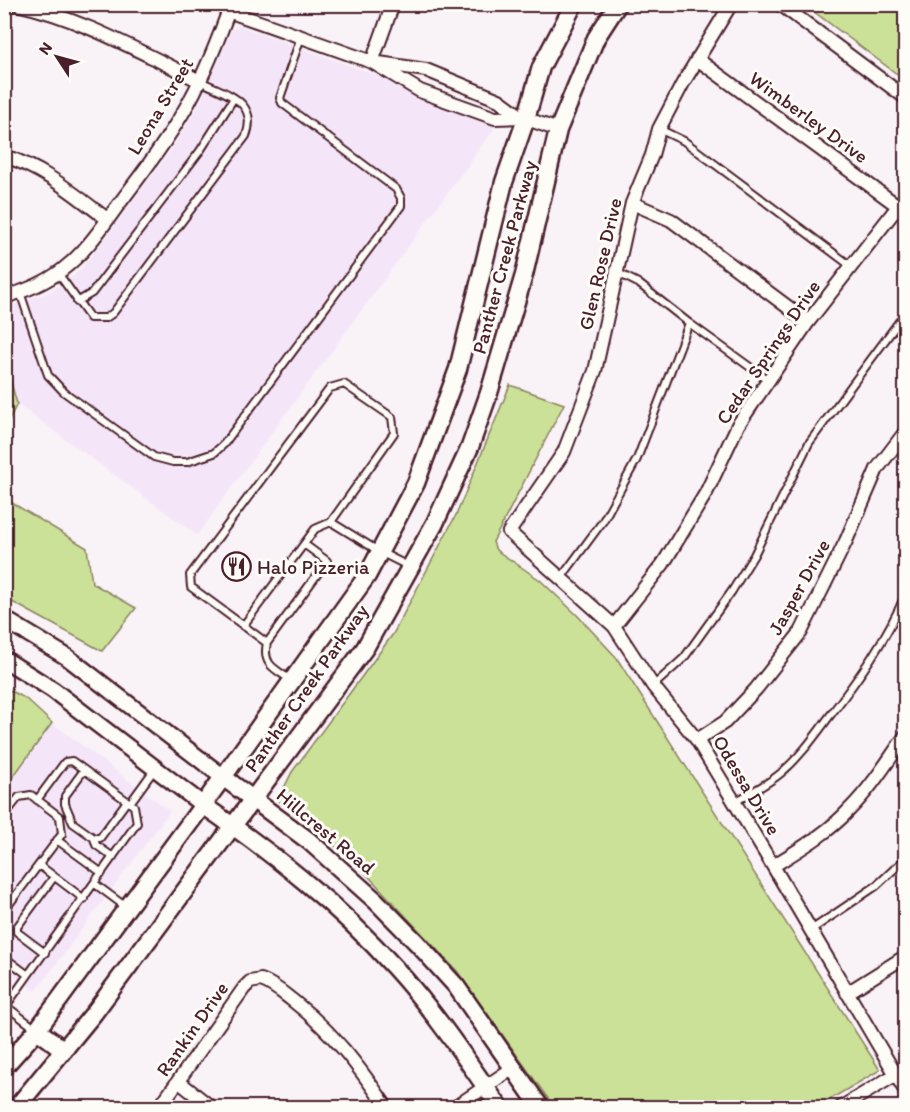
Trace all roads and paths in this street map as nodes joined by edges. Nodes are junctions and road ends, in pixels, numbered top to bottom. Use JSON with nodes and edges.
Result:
{"nodes":[{"id":1,"x":16,"y":4,"type":"edge"},
{"id":2,"x":393,"y":4,"type":"edge"},
{"id":3,"x":574,"y":4,"type":"edge"},
{"id":4,"x":618,"y":4,"type":"edge"},
{"id":5,"x":731,"y":4,"type":"edge"},
{"id":6,"x":780,"y":4,"type":"edge"},
{"id":7,"x":229,"y":8,"type":"edge"},
{"id":8,"x":301,"y":37,"type":"junction"},
{"id":9,"x":697,"y":59,"type":"junction"},
{"id":10,"x":372,"y":62,"type":"junction"},
{"id":11,"x":200,"y":81,"type":"junction"},
{"id":12,"x":234,"y":98,"type":"junction"},
{"id":13,"x":906,"y":98,"type":"edge"},
{"id":14,"x":524,"y":118,"type":"junction"},
{"id":15,"x":659,"y":129,"type":"junction"},
{"id":16,"x":558,"y":130,"type":"junction"},
{"id":17,"x":4,"y":156,"type":"edge"},
{"id":18,"x":906,"y":196,"type":"edge"},
{"id":19,"x":632,"y":203,"type":"junction"},
{"id":20,"x":898,"y":206,"type":"junction"},
{"id":21,"x":107,"y":219,"type":"junction"},
{"id":22,"x":852,"y":266,"type":"junction"},
{"id":23,"x":57,"y":273,"type":"junction"},
{"id":24,"x":618,"y":273,"type":"junction"},
{"id":25,"x":20,"y":292,"type":"junction"},
{"id":26,"x":4,"y":297,"type":"edge"},
{"id":27,"x":77,"y":302,"type":"junction"},
{"id":28,"x":906,"y":312,"type":"edge"},
{"id":29,"x":808,"y":322,"type":"junction"},
{"id":30,"x":689,"y":323,"type":"junction"},
{"id":31,"x":769,"y":380,"type":"junction"},
{"id":32,"x":906,"y":431,"type":"edge"},
{"id":33,"x":332,"y":522,"type":"junction"},
{"id":34,"x":509,"y":532,"type":"joint"},
{"id":35,"x":304,"y":544,"type":"junction"},
{"id":36,"x":380,"y":552,"type":"junction"},
{"id":37,"x":411,"y":568,"type":"junction"},
{"id":38,"x":561,"y":578,"type":"junction"},
{"id":39,"x":906,"y":593,"type":"edge"},
{"id":40,"x":4,"y":619,"type":"edge"},
{"id":41,"x":243,"y":626,"type":"junction"},
{"id":42,"x":614,"y":626,"type":"junction"},
{"id":43,"x":267,"y":643,"type":"junction"},
{"id":44,"x":4,"y":659,"type":"edge"},
{"id":45,"x":292,"y":681,"type":"junction"},
{"id":46,"x":653,"y":686,"type":"junction"},
{"id":47,"x":906,"y":735,"type":"edge"},
{"id":48,"x":697,"y":740,"type":"junction"},
{"id":49,"x":155,"y":769,"type":"junction"},
{"id":50,"x":84,"y":770,"type":"junction"},
{"id":51,"x":223,"y":777,"type":"junction"},
{"id":52,"x":253,"y":799,"type":"junction"},
{"id":53,"x":37,"y":800,"type":"junction"},
{"id":54,"x":128,"y":802,"type":"junction"},
{"id":55,"x":735,"y":802,"type":"junction"},
{"id":56,"x":203,"y":805,"type":"junction"},
{"id":57,"x":4,"y":816,"type":"edge"},
{"id":58,"x":233,"y":826,"type":"junction"},
{"id":59,"x":94,"y":837,"type":"junction"},
{"id":60,"x":57,"y":840,"type":"junction"},
{"id":61,"x":113,"y":857,"type":"junction"},
{"id":62,"x":906,"y":858,"type":"edge"},
{"id":63,"x":39,"y":865,"type":"junction"},
{"id":64,"x":773,"y":866,"type":"junction"},
{"id":65,"x":102,"y":873,"type":"junction"},
{"id":66,"x":54,"y":877,"type":"junction"},
{"id":67,"x":95,"y":884,"type":"junction"},
{"id":68,"x":84,"y":899,"type":"junction"},
{"id":69,"x":127,"y":907,"type":"junction"},
{"id":70,"x":4,"y":911,"type":"edge"},
{"id":71,"x":810,"y":930,"type":"junction"},
{"id":72,"x":45,"y":953,"type":"junction"},
{"id":73,"x":906,"y":956,"type":"edge"},
{"id":74,"x":4,"y":957,"type":"edge"},
{"id":75,"x":28,"y":975,"type":"junction"},
{"id":76,"x":847,"y":993,"type":"junction"},
{"id":77,"x":5,"y":1008,"type":"edge"},
{"id":78,"x":37,"y":1030,"type":"junction"},
{"id":79,"x":64,"y":1050,"type":"junction"},
{"id":80,"x":4,"y":1067,"type":"edge"},
{"id":81,"x":513,"y":1068,"type":"junction"},
{"id":82,"x":895,"y":1075,"type":"junction"},
{"id":83,"x":178,"y":1082,"type":"junction"},
{"id":84,"x":485,"y":1087,"type":"junction"},
{"id":85,"x":906,"y":1092,"type":"edge"},
{"id":86,"x":16,"y":1107,"type":"edge"},
{"id":87,"x":159,"y":1107,"type":"edge"},
{"id":88,"x":212,"y":1107,"type":"edge"},
{"id":89,"x":387,"y":1107,"type":"edge"},
{"id":90,"x":454,"y":1107,"type":"edge"},
{"id":91,"x":500,"y":1107,"type":"edge"},
{"id":92,"x":541,"y":1107,"type":"edge"},
{"id":93,"x":840,"y":1107,"type":"edge"}],
"edges":[{"from":1,"to":11,"type":"street"},
{"from":2,"to":10,"type":"street"},
{"from":3,"to":14,"type":"main road","name":"Panther Creek Parkway"},
{"from":4,"to":16,"type":"main road","name":"Panther Creek Parkway"},
{"from":5,"to":9,"type":"street","name":"Glen Rose Drive"},
{"from":6,"to":13,"type":"street"},
{"from":7,"to":8,"type":"street"},
{"from":7,"to":11,"type":"street","name":"Leona Street"},
{"from":8,"to":10,"type":"street"},
{"from":8,"to":25,"type":"lane"},
{"from":9,"to":15,"type":"street","name":"Glen Rose Drive"},
{"from":9,"to":20,"type":"street","name":"Wimberley Drive"},
{"from":10,"to":14,"type":"street"},
{"from":10,"to":14,"type":"street"},
{"from":11,"to":12,"type":"lane"},
{"from":11,"to":21,"type":"street","name":"Leona Street"},
{"from":12,"to":27,"type":"lane"},
{"from":12,"to":27,"type":"lane"},
{"from":14,"to":16,"type":"street"},
{"from":14,"to":36,"type":"main road","name":"Panther Creek Parkway"},
{"from":15,"to":19,"type":"street","name":"Glen Rose Drive"},
{"from":15,"to":22,"type":"lane"},
{"from":16,"to":37,"type":"main road","name":"Panther Creek Parkway"},
{"from":17,"to":21,"type":"street"},
{"from":18,"to":20,"type":"street","name":"Cedar Springs Drive"},
{"from":19,"to":24,"type":"street","name":"Glen Rose Drive"},
{"from":19,"to":29,"type":"street"},
{"from":20,"to":22,"type":"street","name":"Cedar Springs Drive"},
{"from":21,"to":23,"type":"street","name":"Leona Street"},
{"from":22,"to":29,"type":"street","name":"Cedar Springs Drive"},
{"from":23,"to":25,"type":"street","name":"Leona Street"},
{"from":23,"to":27,"type":"lane"},
{"from":24,"to":30,"type":"lane"},
{"from":24,"to":34,"type":"street","name":"Glen Rose Drive"},
{"from":25,"to":26,"type":"street","name":"Leona Street"},
{"from":28,"to":46,"type":"lane"},
{"from":29,"to":31,"type":"street","name":"Cedar Springs Drive"},
{"from":30,"to":31,"type":"lane"},
{"from":30,"to":38,"type":"lane"},
{"from":31,"to":42,"type":"street","name":"Cedar Springs Drive"},
{"from":32,"to":48,"type":"street","name":"Jasper Drive"},
{"from":33,"to":35,"type":"lane"},
{"from":33,"to":36,"type":"lane"},
{"from":33,"to":41,"type":"lane"},
{"from":34,"to":38,"type":"street","name":"Odessa Drive"},
{"from":35,"to":41,"type":"lane"},
{"from":35,"to":43,"type":"lane"},
{"from":36,"to":37,"type":"lane"},
{"from":36,"to":45,"type":"main road","name":"Panther Creek Parkway"},
{"from":37,"to":52,"type":"main road","name":"Panther Creek Parkway"},
{"from":38,"to":42,"type":"street","name":"Odessa Drive"},
{"from":39,"to":55,"type":"lane"},
{"from":40,"to":51,"type":"street","name":"Hillcrest Road"},
{"from":41,"to":43,"type":"lane"},
{"from":42,"to":46,"type":"street","name":"Odessa Drive"},
{"from":43,"to":45,"type":"lane"},
{"from":44,"to":49,"type":"street"},
{"from":45,"to":51,"type":"main road","name":"Panther Creek Parkway"},
{"from":46,"to":48,"type":"street","name":"Odessa Drive"},
{"from":47,"to":64,"type":"street"},
{"from":48,"to":55,"type":"street","name":"Odessa Drive"},
{"from":49,"to":54,"type":"lane"},
{"from":49,"to":56,"type":"street"},
{"from":50,"to":53,"type":"lane"},
{"from":50,"to":54,"type":"lane"},
{"from":50,"to":59,"type":"lane"},
{"from":51,"to":52,"type":"main road","name":"Hillcrest Road"},
{"from":51,"to":56,"type":"main road","name":"Panther Creek Parkway"},
{"from":52,"to":58,"type":"main road","name":"Panther Creek Parkway"},
{"from":52,"to":81,"type":"main road","name":"Hillcrest Road"},
{"from":53,"to":57,"type":"lane"},
{"from":53,"to":60,"type":"lane"},
{"from":54,"to":59,"type":"lane"},
{"from":54,"to":61,"type":"lane"},
{"from":55,"to":64,"type":"street","name":"Odessa Drive"},
{"from":56,"to":58,"type":"main road"},
{"from":56,"to":69,"type":"main road","name":"Panther Creek Parkway"},
{"from":58,"to":79,"type":"main road","name":"Panther Creek Parkway"},
{"from":58,"to":84,"type":"main road"},
{"from":59,"to":61,"type":"lane"},
{"from":60,"to":63,"type":"lane"},
{"from":60,"to":65,"type":"lane"},
{"from":61,"to":65,"type":"lane"},
{"from":62,"to":71,"type":"lane"},
{"from":63,"to":66,"type":"lane"},
{"from":63,"to":70,"type":"lane"},
{"from":64,"to":71,"type":"street","name":"Odessa Drive"},
{"from":65,"to":67,"type":"lane"},
{"from":66,"to":68,"type":"lane"},
{"from":66,"to":72,"type":"lane"},
{"from":67,"to":68,"type":"lane"},
{"from":67,"to":69,"type":"lane"},
{"from":68,"to":72,"type":"lane"},
{"from":69,"to":78,"type":"main road","name":"Panther Creek Parkway"},
{"from":71,"to":76,"type":"street","name":"Odessa Drive"},
{"from":72,"to":75,"type":"lane"},
{"from":73,"to":76,"type":"street"},
{"from":74,"to":75,"type":"lane"},
{"from":75,"to":77,"type":"lane"},
{"from":76,"to":82,"type":"street","name":"Odessa Drive"},
{"from":77,"to":78,"type":"lane"},
{"from":78,"to":79,"type":"main road"},
{"from":78,"to":80,"type":"main road","name":"Panther Creek Parkway"},
{"from":79,"to":86,"type":"main road","name":"Panther Creek Parkway"},
{"from":81,"to":84,"type":"street"},
{"from":81,"to":92,"type":"main road","name":"Hillcrest Road"},
{"from":82,"to":85,"type":"street","name":"Odessa Drive"},
{"from":82,"to":93,"type":"street"},
{"from":83,"to":87,"type":"street","name":"Rankin Drive"},
{"from":83,"to":88,"type":"street"},
{"from":83,"to":89,"type":"street","name":"Rankin Drive"},
{"from":84,"to":90,"type":"street"},
{"from":84,"to":91,"type":"main road"}]}
